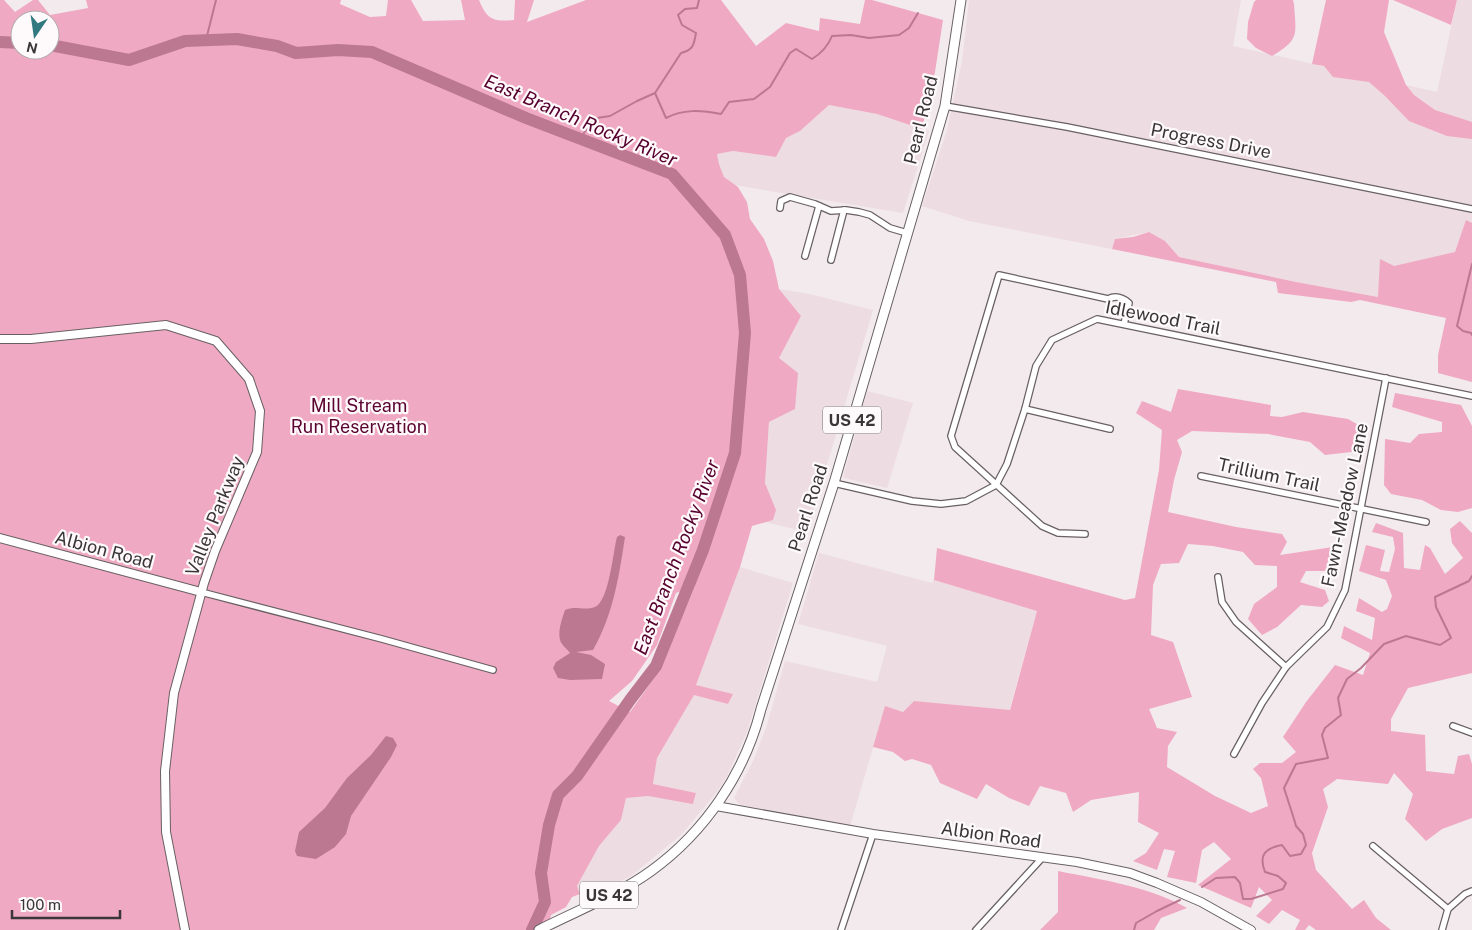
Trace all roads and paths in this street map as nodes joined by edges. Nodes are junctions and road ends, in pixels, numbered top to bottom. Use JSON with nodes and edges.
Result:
{"nodes":[{"id":1,"x":961,"y":0,"type":"edge"},
{"id":2,"x":944,"y":106,"type":"junction"},
{"id":3,"x":819,"y":206,"type":"junction"},
{"id":4,"x":780,"y":208,"type":"dead end"},
{"id":5,"x":1472,"y":209,"type":"edge"},
{"id":6,"x":844,"y":210,"type":"junction"},
{"id":7,"x":907,"y":233,"type":"junction"},
{"id":8,"x":805,"y":256,"type":"dead end"},
{"id":9,"x":831,"y":260,"type":"dead end"},
{"id":10,"x":1124,"y":324,"type":"junction"},
{"id":11,"x":0,"y":339,"type":"edge"},
{"id":12,"x":1386,"y":378,"type":"junction"},
{"id":13,"x":1472,"y":396,"type":"edge"},
{"id":14,"x":1025,"y":409,"type":"junction"},
{"id":15,"x":1110,"y":430,"type":"dead end"},
{"id":16,"x":1201,"y":476,"type":"dead end"},
{"id":17,"x":834,"y":483,"type":"junction"},
{"id":18,"x":996,"y":485,"type":"junction"},
{"id":19,"x":1361,"y":509,"type":"junction"},
{"id":20,"x":1426,"y":522,"type":"dead end"},
{"id":21,"x":1085,"y":534,"type":"dead end"},
{"id":22,"x":0,"y":538,"type":"edge"},
{"id":23,"x":1218,"y":577,"type":"dead end"},
{"id":24,"x":200,"y":592,"type":"junction"},
{"id":25,"x":1286,"y":667,"type":"junction"},
{"id":26,"x":494,"y":670,"type":"dead end"},
{"id":27,"x":1453,"y":726,"type":"dead end"},
{"id":28,"x":1472,"y":733,"type":"edge"},
{"id":29,"x":1234,"y":754,"type":"dead end"},
{"id":30,"x":716,"y":806,"type":"junction"},
{"id":31,"x":873,"y":834,"type":"junction"},
{"id":32,"x":1373,"y":846,"type":"dead end"},
{"id":33,"x":1044,"y":857,"type":"junction"},
{"id":34,"x":1472,"y":891,"type":"edge"},
{"id":35,"x":1448,"y":908,"type":"junction"},
{"id":36,"x":186,"y":930,"type":"edge"},
{"id":37,"x":539,"y":930,"type":"edge"},
{"id":38,"x":841,"y":930,"type":"edge"},
{"id":39,"x":976,"y":930,"type":"edge"},
{"id":40,"x":1251,"y":930,"type":"edge"},
{"id":41,"x":1442,"y":930,"type":"edge"}],
"edges":[{"from":1,"to":2,"type":"main road","name":"Pearl Road","number":"US 42"},
{"from":2,"to":5,"type":"street","name":"Progress Drive"},
{"from":2,"to":7,"type":"main road","name":"Pearl Road","number":"US 42"},
{"from":3,"to":4,"type":"street"},
{"from":3,"to":6,"type":"street"},
{"from":3,"to":8,"type":"street"},
{"from":6,"to":7,"type":"street"},
{"from":6,"to":9,"type":"street"},
{"from":7,"to":17,"type":"main road","name":"Pearl Road","number":"US 42"},
{"from":10,"to":12,"type":"street","name":"Idlewood Trail"},
{"from":10,"to":14,"type":"street","name":"Idlewood Trail"},
{"from":10,"to":18,"type":"street"},
{"from":11,"to":24,"type":"street","name":"Valley Parkway"},
{"from":12,"to":13,"type":"street","name":"Idlewood Trail"},
{"from":12,"to":19,"type":"street","name":"Fawn-Meadow Lane"},
{"from":14,"to":15,"type":"street"},
{"from":14,"to":18,"type":"street","name":"Idlewood Trail"},
{"from":16,"to":19,"type":"street","name":"Trillium Trail"},
{"from":17,"to":18,"type":"street"},
{"from":17,"to":30,"type":"main road","name":"Pearl Road","number":"US 42"},
{"from":18,"to":21,"type":"street"},
{"from":19,"to":20,"type":"street","name":"Trillium Trail"},
{"from":19,"to":25,"type":"street","name":"Fawn-Meadow Lane"},
{"from":22,"to":24,"type":"street","name":"Albion Road"},
{"from":23,"to":25,"type":"street"},
{"from":24,"to":26,"type":"street"},
{"from":24,"to":36,"type":"street","name":"Valley Parkway"},
{"from":25,"to":29,"type":"street","name":"Fawn-Meadow Lane"},
{"from":27,"to":28,"type":"street"},
{"from":30,"to":31,"type":"street","name":"Albion Road"},
{"from":30,"to":37,"type":"main road","name":"Pearl Road","number":"US 42"},
{"from":31,"to":33,"type":"street","name":"Albion Road"},
{"from":31,"to":38,"type":"street"},
{"from":32,"to":35,"type":"street"},
{"from":33,"to":39,"type":"street"},
{"from":33,"to":40,"type":"street","name":"Albion Road"},
{"from":34,"to":35,"type":"street"},
{"from":35,"to":41,"type":"street"}]}
